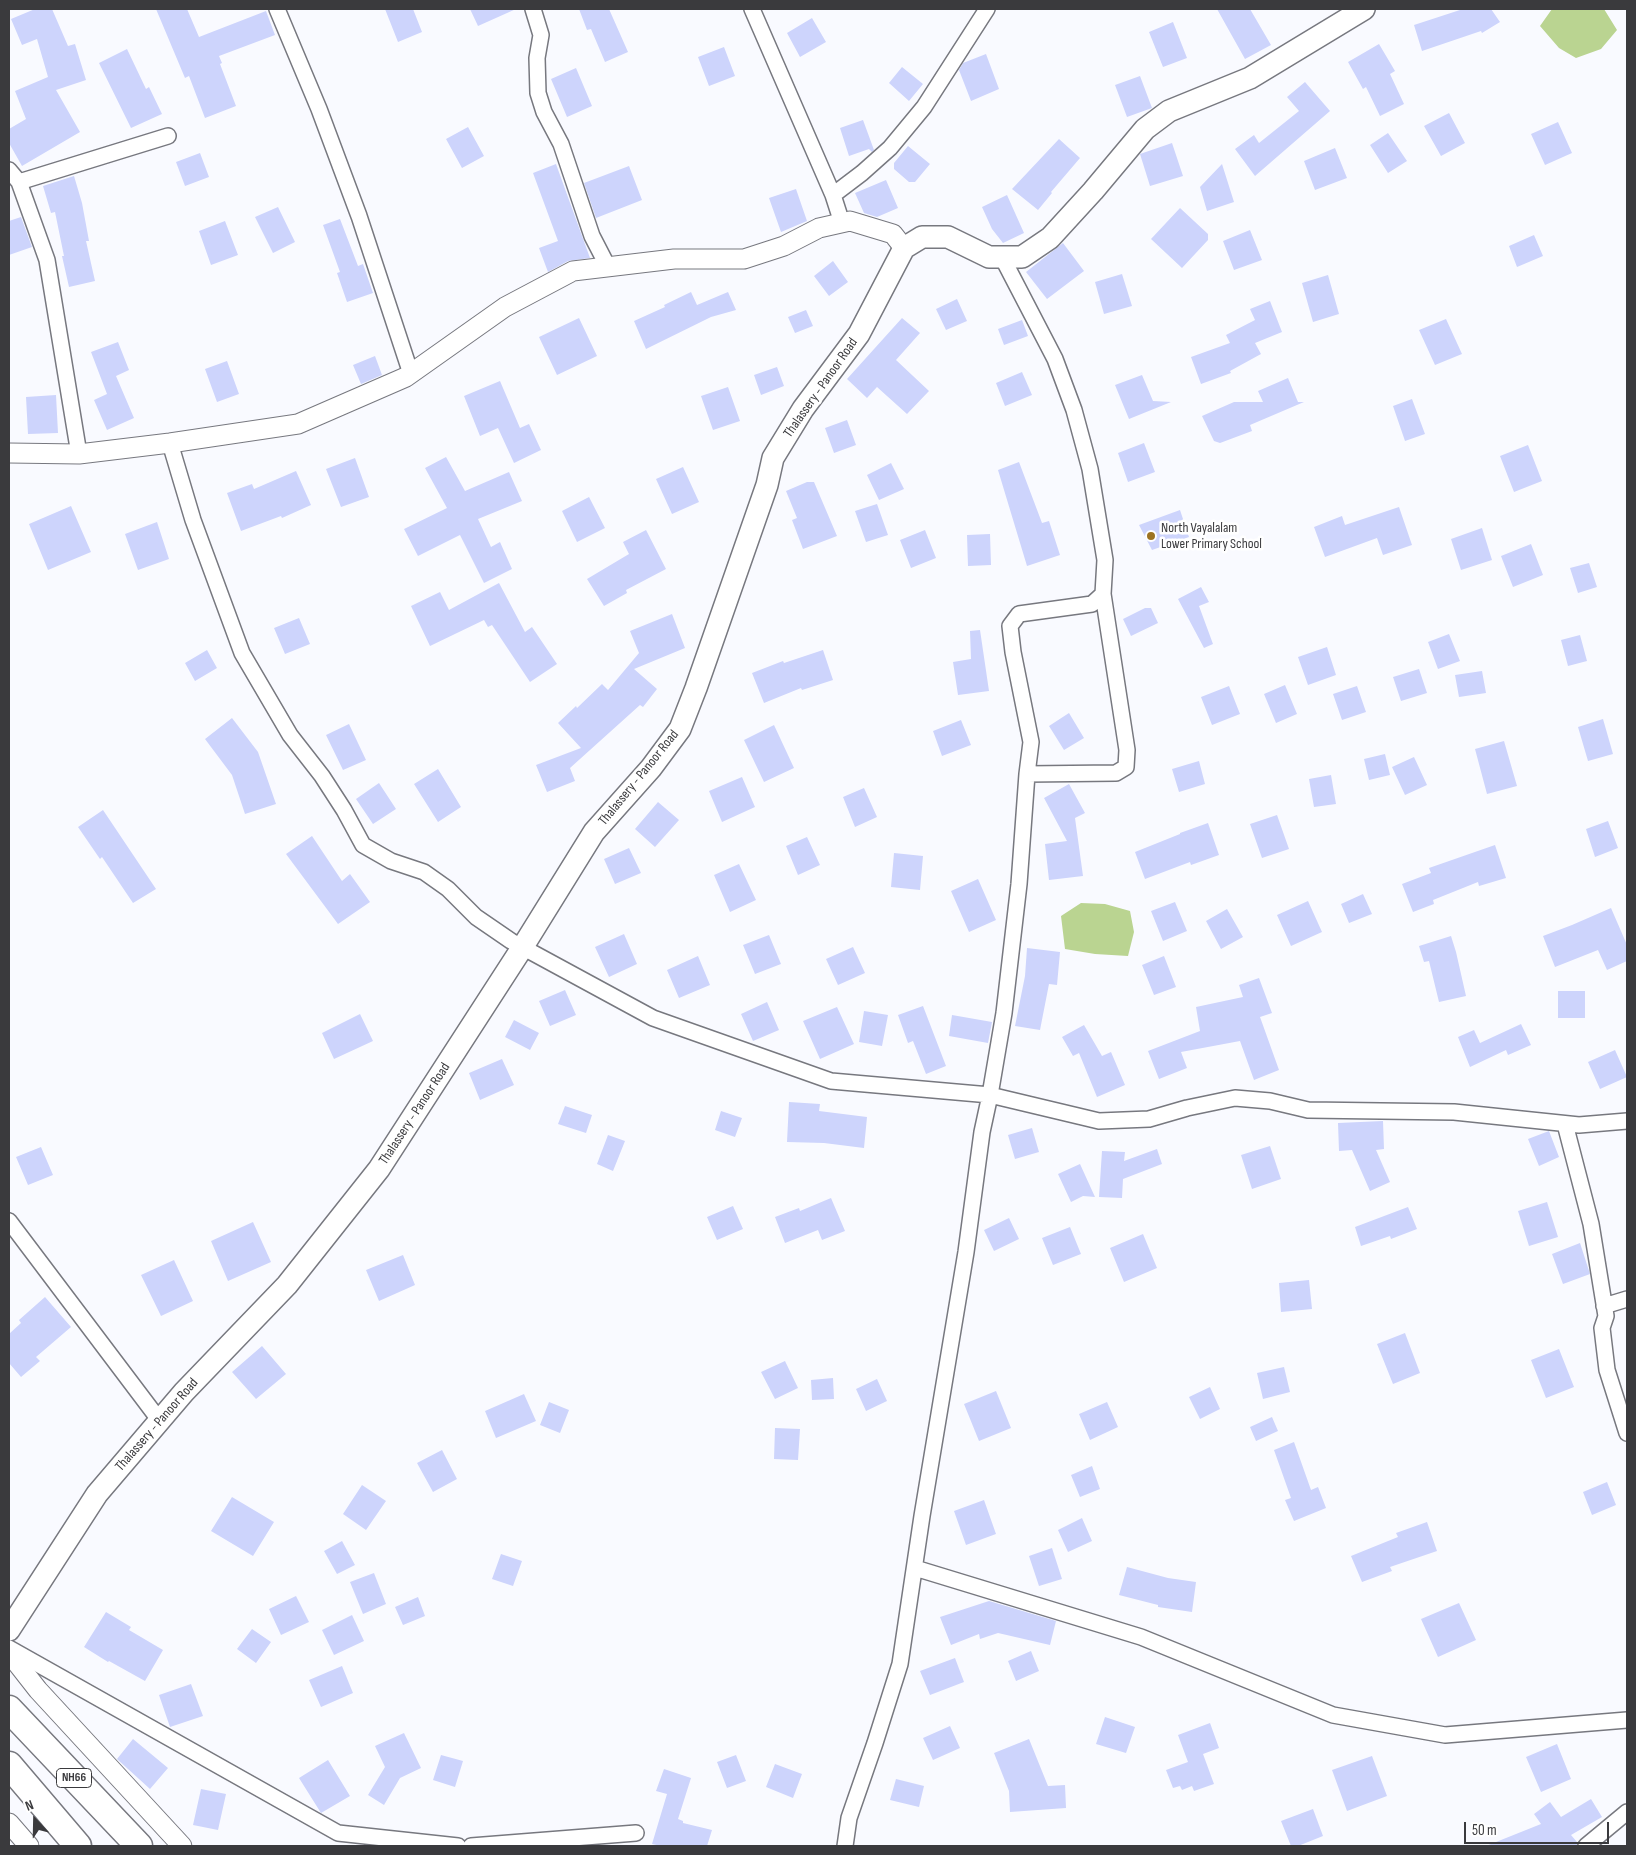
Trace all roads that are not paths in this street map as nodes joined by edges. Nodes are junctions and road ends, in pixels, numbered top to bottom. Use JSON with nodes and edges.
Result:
{"nodes":[{"id":1,"x":277,"y":9,"type":"edge"},
{"id":2,"x":533,"y":9,"type":"edge"},
{"id":3,"x":752,"y":9,"type":"edge"},
{"id":4,"x":986,"y":9,"type":"edge"},
{"id":5,"x":1364,"y":9,"type":"edge"},
{"id":6,"x":168,"y":136,"type":"dead end"},
{"id":7,"x":9,"y":170,"type":"edge"},
{"id":8,"x":19,"y":182,"type":"junction"},
{"id":9,"x":833,"y":195,"type":"junction"},
{"id":10,"x":842,"y":223,"type":"junction"},
{"id":11,"x":904,"y":248,"type":"junction"},
{"id":12,"x":1002,"y":257,"type":"junction"},
{"id":13,"x":608,"y":267,"type":"junction"},
{"id":14,"x":411,"y":374,"type":"junction"},
{"id":15,"x":170,"y":443,"type":"junction"},
{"id":16,"x":9,"y":453,"type":"edge"},
{"id":17,"x":79,"y":454,"type":"junction"},
{"id":18,"x":1103,"y":594,"type":"junction"},
{"id":19,"x":1027,"y":774,"type":"junction"},
{"id":20,"x":522,"y":948,"type":"junction"},
{"id":21,"x":990,"y":1096,"type":"junction"},
{"id":22,"x":1627,"y":1121,"type":"edge"},
{"id":23,"x":1565,"y":1124,"type":"junction"},
{"id":24,"x":9,"y":1221,"type":"edge"},
{"id":25,"x":1627,"y":1298,"type":"edge"},
{"id":26,"x":1604,"y":1306,"type":"junction"},
{"id":27,"x":160,"y":1421,"type":"junction"},
{"id":28,"x":1627,"y":1434,"type":"edge"},
{"id":29,"x":915,"y":1568,"type":"junction"},
{"id":30,"x":9,"y":1630,"type":"edge"},
{"id":31,"x":9,"y":1648,"type":"edge"},
{"id":32,"x":9,"y":1654,"type":"edge"},
{"id":33,"x":9,"y":1709,"type":"edge"},
{"id":34,"x":1627,"y":1720,"type":"edge"},
{"id":35,"x":9,"y":1766,"type":"edge"},
{"id":36,"x":1627,"y":1812,"type":"edge"},
{"id":37,"x":9,"y":1823,"type":"edge"},
{"id":38,"x":636,"y":1833,"type":"dead end"},
{"id":39,"x":1593,"y":1844,"type":"edge"},
{"id":40,"x":29,"y":1846,"type":"edge"},
{"id":41,"x":78,"y":1846,"type":"edge"},
{"id":42,"x":139,"y":1846,"type":"edge"},
{"id":43,"x":182,"y":1846,"type":"edge"},
{"id":44,"x":458,"y":1846,"type":"edge"},
{"id":45,"x":471,"y":1846,"type":"edge"},
{"id":46,"x":845,"y":1846,"type":"edge"}],
"edges":[{"from":1,"to":14,"type":"street"},
{"from":2,"to":13,"type":"street"},
{"from":3,"to":9,"type":"street"},
{"from":4,"to":9,"type":"street"},
{"from":5,"to":12,"type":"main road"},
{"from":6,"to":8,"type":"street"},
{"from":7,"to":8,"type":"street"},
{"from":8,"to":17,"type":"street"},
{"from":9,"to":10,"type":"street"},
{"from":10,"to":11,"type":"street"},
{"from":10,"to":13,"type":"street"},
{"from":11,"to":12,"type":"main road"},
{"from":11,"to":20,"type":"main road","name":"Thalassery - Panoor Road"},
{"from":12,"to":18,"type":"street"},
{"from":13,"to":14,"type":"street"},
{"from":14,"to":15,"type":"street"},
{"from":15,"to":17,"type":"street"},
{"from":15,"to":20,"type":"street"},
{"from":16,"to":17,"type":"street"},
{"from":18,"to":19,"type":"street"},
{"from":18,"to":19,"type":"street"},
{"from":19,"to":21,"type":"street"},
{"from":20,"to":21,"type":"street"},
{"from":20,"to":27,"type":"main road","name":"Thalassery - Panoor Road"},
{"from":21,"to":23,"type":"street"},
{"from":21,"to":29,"type":"street"},
{"from":22,"to":23,"type":"street"},
{"from":23,"to":26,"type":"street"},
{"from":24,"to":27,"type":"street"},
{"from":25,"to":26,"type":"street"},
{"from":26,"to":28,"type":"street"},
{"from":27,"to":30,"type":"main road","name":"Thalassery - Panoor Road"},
{"from":29,"to":34,"type":"street"},
{"from":29,"to":46,"type":"street"},
{"from":31,"to":44,"type":"street"},
{"from":32,"to":43,"type":"street"},
{"from":33,"to":42,"type":"highway","number":"NH66"},
{"from":35,"to":41,"type":"highway"},
{"from":36,"to":39,"type":"street"},
{"from":37,"to":40,"type":"street"},
{"from":38,"to":45,"type":"street"}]}
